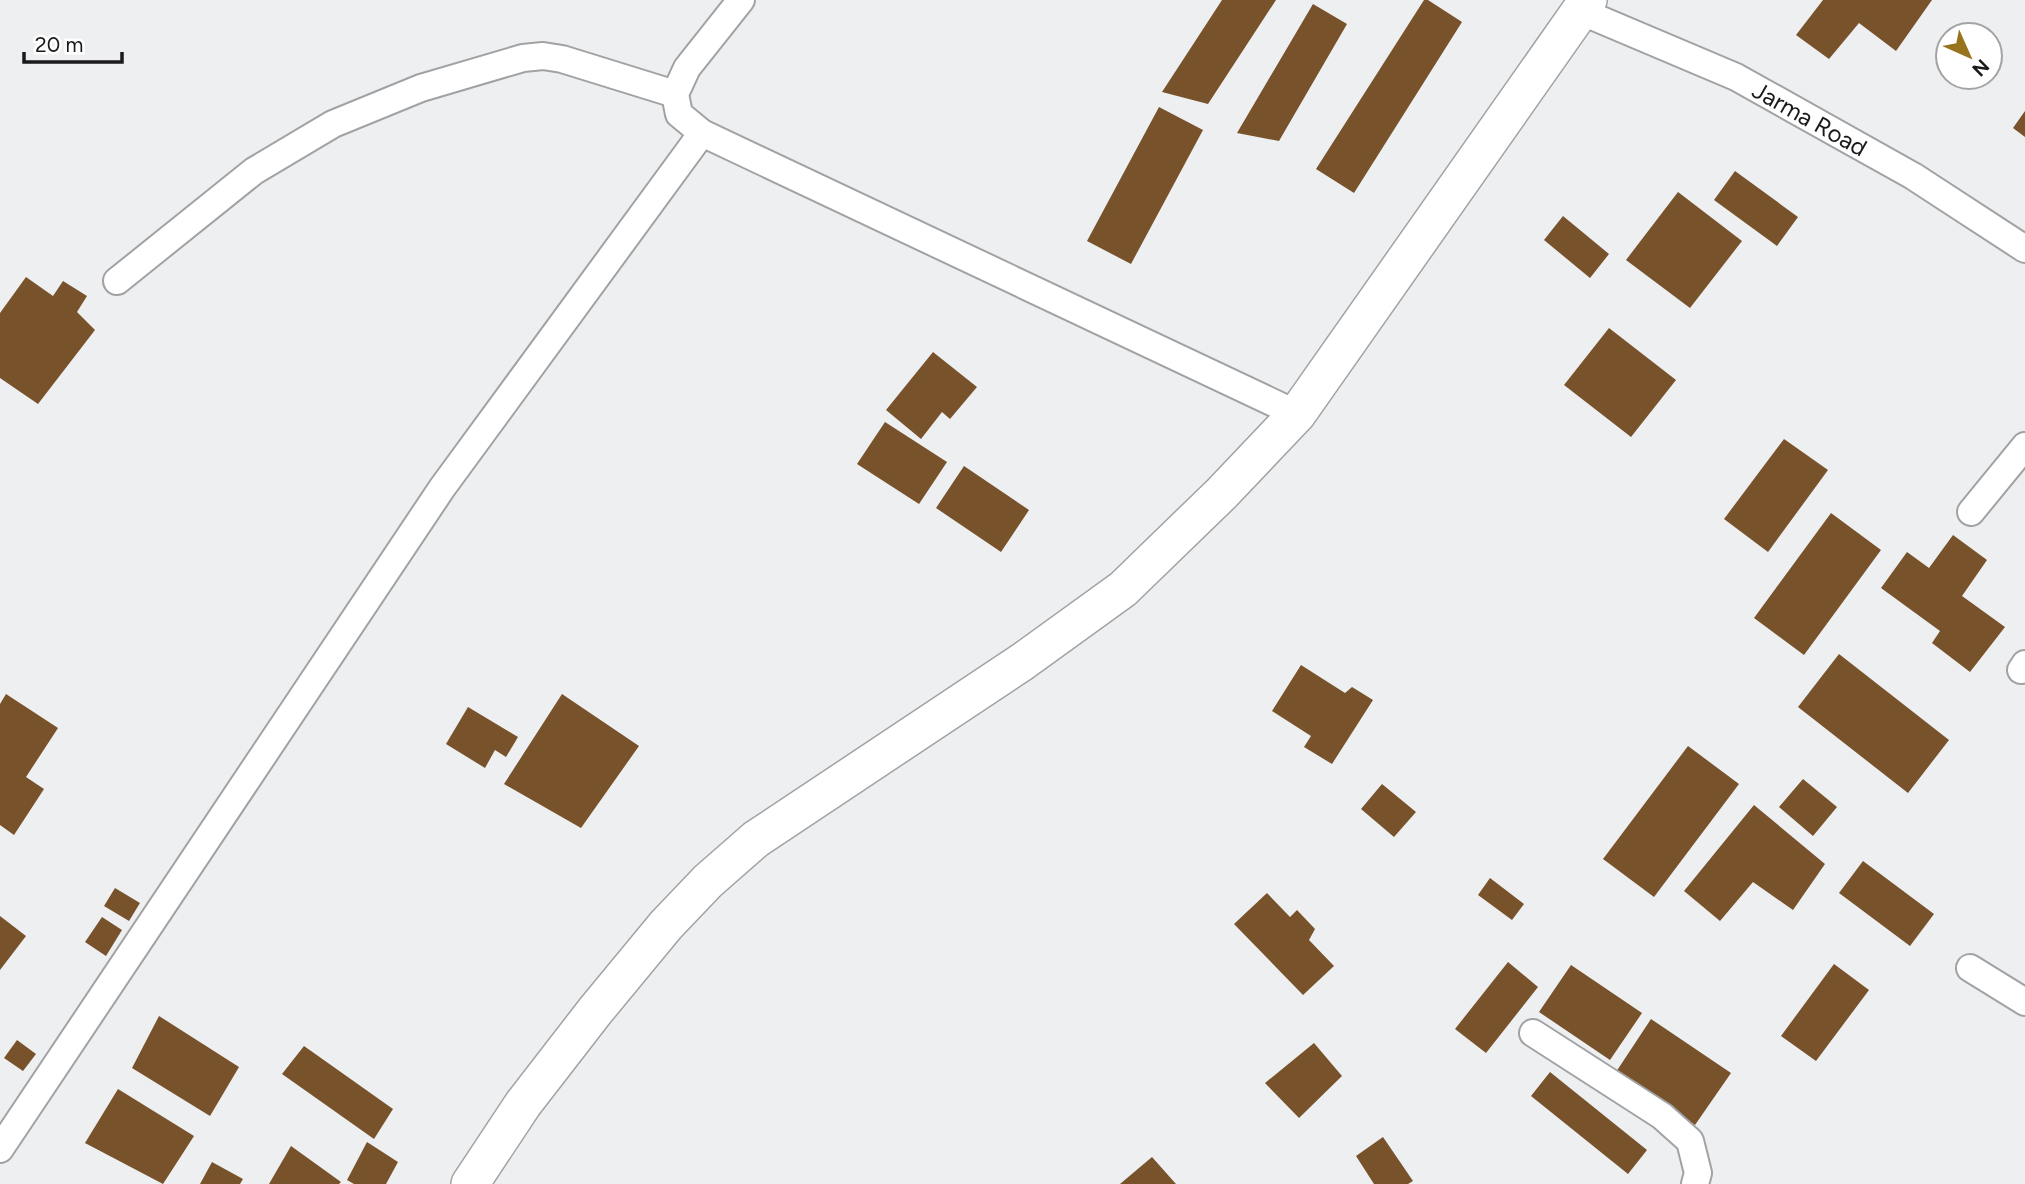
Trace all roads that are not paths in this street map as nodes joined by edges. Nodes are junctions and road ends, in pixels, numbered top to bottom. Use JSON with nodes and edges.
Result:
{"nodes":[{"id":1,"x":741,"y":0,"type":"edge"},
{"id":2,"x":1584,"y":5,"type":"edge"},
{"id":3,"x":675,"y":94,"type":"junction"},
{"id":4,"x":702,"y":133,"type":"junction"},
{"id":5,"x":2025,"y":249,"type":"edge"},
{"id":6,"x":117,"y":281,"type":"dead end"},
{"id":7,"x":1297,"y":414,"type":"junction"},
{"id":8,"x":2025,"y":446,"type":"edge"},
{"id":9,"x":1971,"y":512,"type":"dead end"},
{"id":10,"x":1970,"y":968,"type":"dead end"},
{"id":11,"x":2025,"y":1002,"type":"edge"},
{"id":12,"x":1533,"y":1033,"type":"dead end"},
{"id":13,"x":0,"y":1149,"type":"edge"},
{"id":14,"x":470,"y":1184,"type":"edge"},
{"id":15,"x":1695,"y":1184,"type":"edge"}],
"edges":[{"from":1,"to":3,"type":"street"},
{"from":2,"to":5,"type":"street","name":"Jarma Road"},
{"from":2,"to":7,"type":"street"},
{"from":3,"to":4,"type":"street"},
{"from":3,"to":6,"type":"street"},
{"from":4,"to":7,"type":"street"},
{"from":4,"to":13,"type":"street"},
{"from":7,"to":14,"type":"street"},
{"from":8,"to":9,"type":"street"},
{"from":10,"to":11,"type":"street"},
{"from":12,"to":15,"type":"street"}]}
